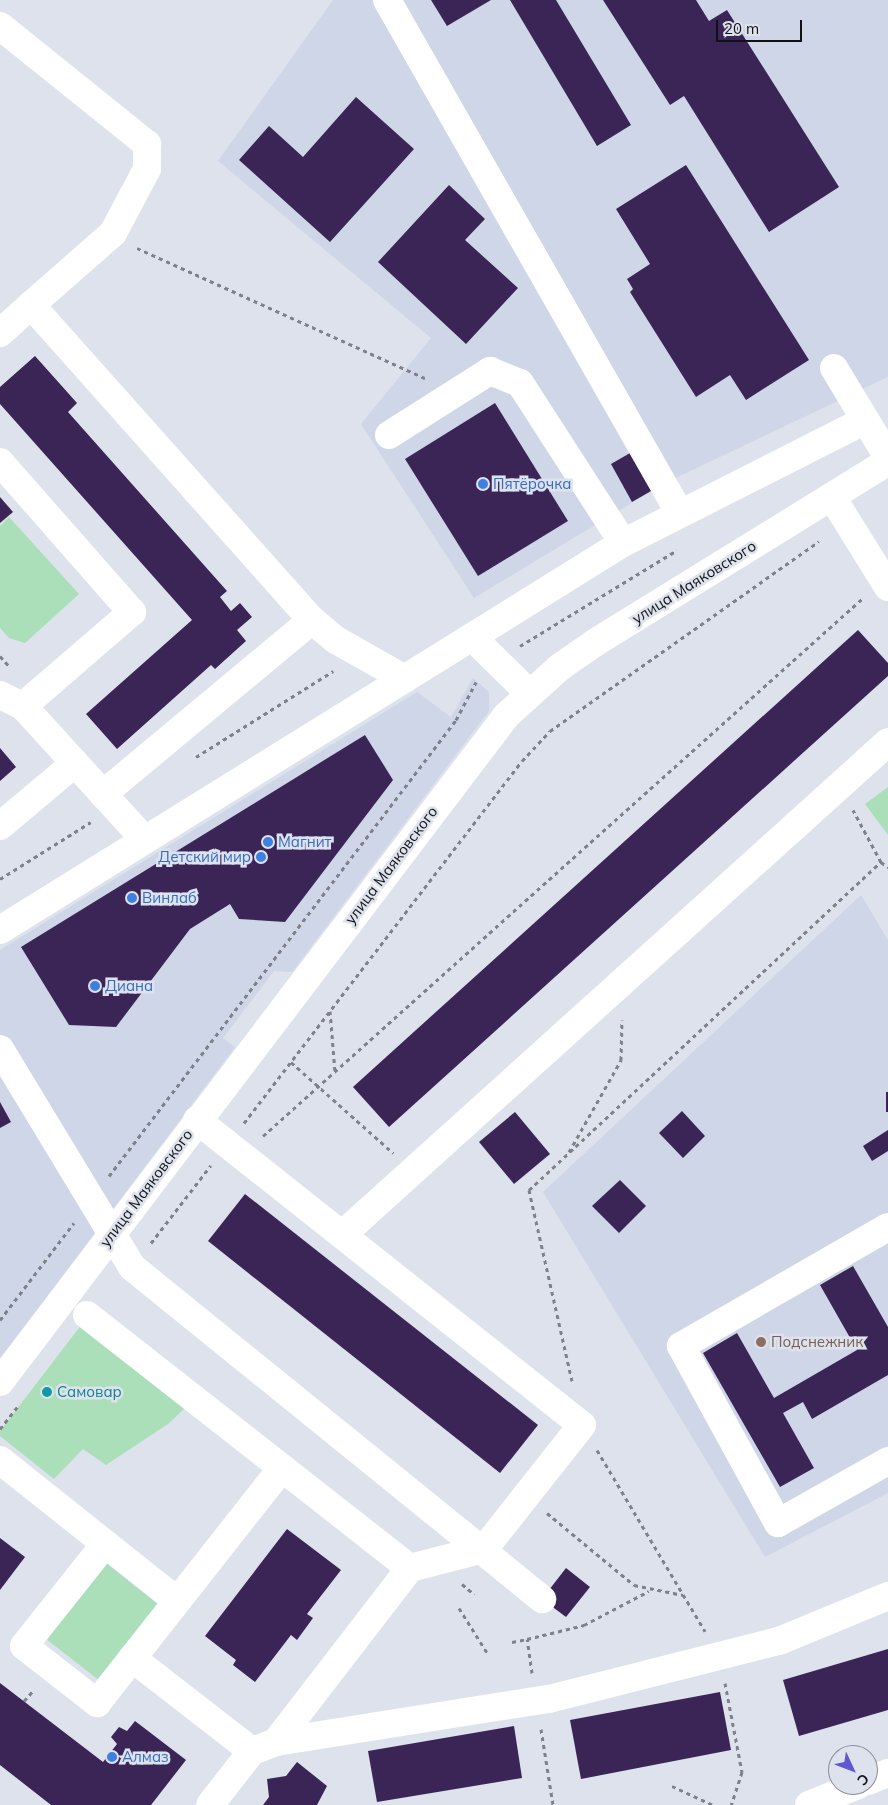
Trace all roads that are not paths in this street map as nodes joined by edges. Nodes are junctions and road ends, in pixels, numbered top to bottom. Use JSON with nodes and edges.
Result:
{"nodes":[{"id":1,"x":387,"y":0,"type":"edge"},
{"id":2,"x":0,"y":26,"type":"edge"},
{"id":3,"x":31,"y":305,"type":"junction"},
{"id":4,"x":0,"y":332,"type":"edge"},
{"id":5,"x":834,"y":368,"type":"dead end"},
{"id":6,"x":865,"y":420,"type":"junction"},
{"id":7,"x":390,"y":435,"type":"dead end"},
{"id":8,"x":888,"y":457,"type":"edge"},
{"id":9,"x":0,"y":462,"type":"edge"},
{"id":10,"x":888,"y":462,"type":"edge"},
{"id":11,"x":832,"y":497,"type":"junction"},
{"id":12,"x":679,"y":512,"type":"junction"},
{"id":13,"x":623,"y":543,"type":"junction"},
{"id":14,"x":886,"y":583,"type":"edge"},
{"id":15,"x":312,"y":620,"type":"junction"},
{"id":16,"x":472,"y":637,"type":"junction"},
{"id":17,"x":405,"y":679,"type":"junction"},
{"id":18,"x":529,"y":693,"type":"junction"},
{"id":19,"x":12,"y":700,"type":"edge"},
{"id":20,"x":888,"y":742,"type":"edge"},
{"id":21,"x":75,"y":763,"type":"junction"},
{"id":22,"x":103,"y":794,"type":"junction"},
{"id":23,"x":0,"y":826,"type":"edge"},
{"id":24,"x":145,"y":840,"type":"junction"},
{"id":25,"x":0,"y":930,"type":"edge"},
{"id":26,"x":0,"y":1049,"type":"edge"},
{"id":27,"x":197,"y":1120,"type":"junction"},
{"id":28,"x":888,"y":1227,"type":"edge"},
{"id":29,"x":111,"y":1234,"type":"junction"},
{"id":30,"x":343,"y":1234,"type":"junction"},
{"id":31,"x":87,"y":1315,"type":"dead end"},
{"id":32,"x":0,"y":1382,"type":"edge"},
{"id":33,"x":0,"y":1460,"type":"edge"},
{"id":34,"x":888,"y":1462,"type":"edge"},
{"id":35,"x":282,"y":1468,"type":"junction"},
{"id":36,"x":105,"y":1544,"type":"junction"},
{"id":37,"x":484,"y":1549,"type":"junction"},
{"id":38,"x":410,"y":1568,"type":"junction"},
{"id":39,"x":888,"y":1596,"type":"edge"},
{"id":40,"x":542,"y":1599,"type":"dead end"},
{"id":41,"x":176,"y":1601,"type":"junction"},
{"id":42,"x":132,"y":1658,"type":"junction"},
{"id":43,"x":264,"y":1746,"type":"junction"},
{"id":44,"x":833,"y":1795,"type":"edge"},
{"id":45,"x":210,"y":1805,"type":"edge"},
{"id":46,"x":808,"y":1805,"type":"edge"}],
"edges":[{"from":1,"to":12,"type":"street"},
{"from":2,"to":3,"type":"street"},
{"from":3,"to":4,"type":"street"},
{"from":3,"to":15,"type":"street"},
{"from":5,"to":6,"type":"street"},
{"from":6,"to":8,"type":"street"},
{"from":6,"to":12,"type":"street"},
{"from":7,"to":13,"type":"street"},
{"from":9,"to":19,"type":"street"},
{"from":10,"to":11,"type":"street","name":"улица Маяковского"},
{"from":11,"to":14,"type":"street"},
{"from":11,"to":18,"type":"street","name":"улица Маяковского"},
{"from":12,"to":13,"type":"street"},
{"from":13,"to":16,"type":"street"},
{"from":15,"to":17,"type":"street"},
{"from":15,"to":22,"type":"street"},
{"from":16,"to":17,"type":"street"},
{"from":16,"to":18,"type":"street"},
{"from":17,"to":24,"type":"street"},
{"from":18,"to":27,"type":"street","name":"улица Маяковского"},
{"from":19,"to":21,"type":"street"},
{"from":20,"to":30,"type":"street"},
{"from":21,"to":22,"type":"street"},
{"from":21,"to":23,"type":"street"},
{"from":22,"to":24,"type":"street"},
{"from":24,"to":25,"type":"street"},
{"from":26,"to":29,"type":"street"},
{"from":27,"to":29,"type":"street","name":"улица Маяковского"},
{"from":27,"to":30,"type":"street"},
{"from":28,"to":34,"type":"street"},
{"from":29,"to":32,"type":"street","name":"улица Маяковского"},
{"from":29,"to":37,"type":"street"},
{"from":30,"to":37,"type":"street"},
{"from":31,"to":35,"type":"street"},
{"from":33,"to":36,"type":"street"},
{"from":35,"to":38,"type":"street"},
{"from":35,"to":41,"type":"street"},
{"from":36,"to":41,"type":"street"},
{"from":36,"to":42,"type":"street"},
{"from":37,"to":38,"type":"street"},
{"from":37,"to":40,"type":"street"},
{"from":38,"to":43,"type":"street"},
{"from":39,"to":43,"type":"street"},
{"from":41,"to":42,"type":"street"},
{"from":42,"to":43,"type":"street"},
{"from":43,"to":45,"type":"street"},
{"from":44,"to":46,"type":"street"}]}
